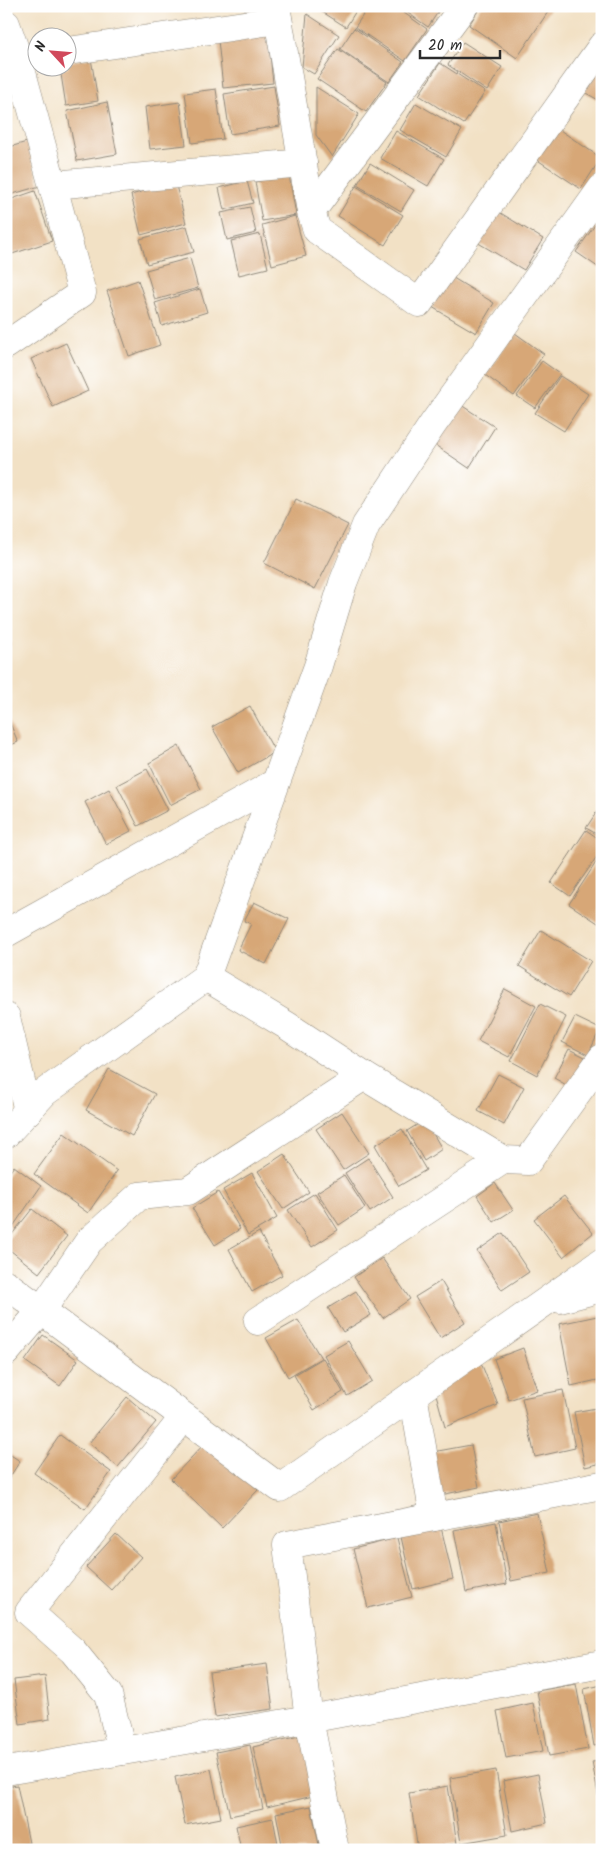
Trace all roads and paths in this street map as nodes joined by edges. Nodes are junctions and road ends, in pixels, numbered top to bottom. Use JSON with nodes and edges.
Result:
{"nodes":[{"id":1,"x":464,"y":6,"type":"edge"},
{"id":2,"x":277,"y":13,"type":"edge"},
{"id":3,"x":6,"y":24,"type":"edge"},
{"id":4,"x":602,"y":46,"type":"edge"},
{"id":5,"x":78,"y":49,"type":"edge"},
{"id":6,"x":28,"y":56,"type":"edge"},
{"id":7,"x":32,"y":78,"type":"edge"},
{"id":8,"x":302,"y":163,"type":"junction"},
{"id":9,"x":53,"y":184,"type":"junction"},
{"id":10,"x":602,"y":188,"type":"edge"},
{"id":11,"x":311,"y":212,"type":"junction"},
{"id":12,"x":6,"y":345,"type":"edge"},
{"id":13,"x":275,"y":783,"type":"junction"},
{"id":14,"x":6,"y":933,"type":"edge"},
{"id":15,"x":206,"y":977,"type":"junction"},
{"id":16,"x":6,"y":1017,"type":"edge"},
{"id":17,"x":602,"y":1058,"type":"edge"},
{"id":18,"x":364,"y":1076,"type":"junction"},
{"id":19,"x":28,"y":1111,"type":"junction"},
{"id":20,"x":6,"y":1134,"type":"edge"},
{"id":21,"x":503,"y":1160,"type":"junction"},
{"id":22,"x":602,"y":1262,"type":"edge"},
{"id":23,"x":6,"y":1284,"type":"edge"},
{"id":24,"x":602,"y":1288,"type":"edge"},
{"id":25,"x":544,"y":1303,"type":"junction"},
{"id":26,"x":41,"y":1311,"type":"junction"},
{"id":27,"x":258,"y":1322,"type":"dead end"},
{"id":28,"x":6,"y":1352,"type":"edge"},
{"id":29,"x":413,"y":1394,"type":"junction"},
{"id":30,"x":184,"y":1417,"type":"junction"},
{"id":31,"x":602,"y":1485,"type":"edge"},
{"id":32,"x":434,"y":1517,"type":"junction"},
{"id":33,"x":602,"y":1664,"type":"edge"},
{"id":34,"x":309,"y":1719,"type":"junction"},
{"id":35,"x":122,"y":1751,"type":"junction"},
{"id":36,"x":6,"y":1771,"type":"edge"},
{"id":37,"x":335,"y":1850,"type":"edge"}],
"edges":[{"from":1,"to":11,"type":"street"},
{"from":2,"to":5,"type":"street"},
{"from":2,"to":8,"type":"street"},
{"from":3,"to":6,"type":"street"},
{"from":4,"to":11,"type":"street"},
{"from":7,"to":9,"type":"street"},
{"from":8,"to":9,"type":"street"},
{"from":8,"to":11,"type":"street"},
{"from":9,"to":12,"type":"street"},
{"from":10,"to":13,"type":"street"},
{"from":13,"to":14,"type":"street"},
{"from":13,"to":15,"type":"street"},
{"from":15,"to":18,"type":"street"},
{"from":15,"to":19,"type":"street"},
{"from":16,"to":19,"type":"street"},
{"from":17,"to":21,"type":"street"},
{"from":18,"to":21,"type":"street"},
{"from":18,"to":26,"type":"street"},
{"from":19,"to":20,"type":"street"},
{"from":21,"to":27,"type":"street"},
{"from":22,"to":25,"type":"street"},
{"from":23,"to":26,"type":"street"},
{"from":24,"to":25,"type":"street"},
{"from":25,"to":29,"type":"street"},
{"from":26,"to":28,"type":"street"},
{"from":26,"to":30,"type":"street"},
{"from":29,"to":30,"type":"street"},
{"from":29,"to":32,"type":"street"},
{"from":30,"to":35,"type":"street"},
{"from":31,"to":32,"type":"street"},
{"from":32,"to":34,"type":"street"},
{"from":33,"to":34,"type":"street"},
{"from":34,"to":35,"type":"street"},
{"from":34,"to":37,"type":"street"},
{"from":35,"to":36,"type":"street"}]}
